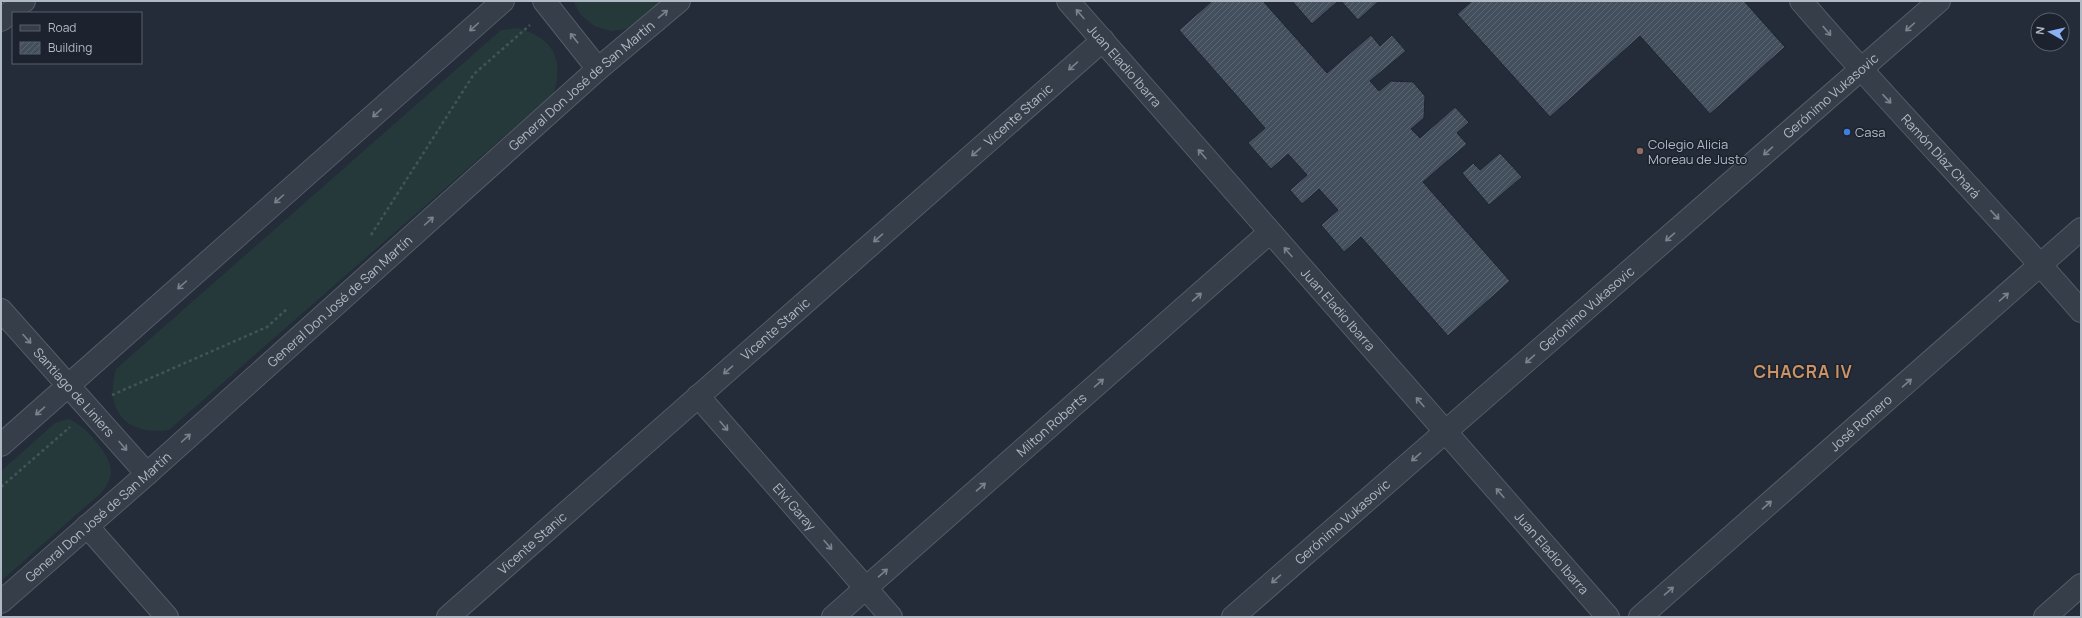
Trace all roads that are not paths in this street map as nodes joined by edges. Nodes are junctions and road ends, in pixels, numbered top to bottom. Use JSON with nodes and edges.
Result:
{"nodes":[{"id":1,"x":24,"y":1,"type":"edge"},
{"id":2,"x":503,"y":1,"type":"edge"},
{"id":3,"x":679,"y":1,"type":"edge"},
{"id":4,"x":1068,"y":1,"type":"edge"},
{"id":5,"x":1801,"y":1,"type":"edge"},
{"id":6,"x":1939,"y":1,"type":"edge"},
{"id":7,"x":546,"y":4,"type":"edge"},
{"id":8,"x":1,"y":20,"type":"edge"},
{"id":9,"x":1103,"y":40,"type":"junction"},
{"id":10,"x":598,"y":69,"type":"junction"},
{"id":11,"x":1861,"y":71,"type":"junction"},
{"id":12,"x":2081,"y":229,"type":"edge"},
{"id":13,"x":1270,"y":232,"type":"junction"},
{"id":14,"x":2040,"y":265,"type":"junction"},
{"id":15,"x":1,"y":310,"type":"edge"},
{"id":16,"x":2081,"y":312,"type":"edge"},
{"id":17,"x":69,"y":385,"type":"junction"},
{"id":18,"x":698,"y":396,"type":"junction"},
{"id":19,"x":1446,"y":432,"type":"junction"},
{"id":20,"x":1,"y":445,"type":"edge"},
{"id":21,"x":147,"y":474,"type":"junction"},
{"id":22,"x":87,"y":526,"type":"junction"},
{"id":23,"x":2081,"y":585,"type":"edge"},
{"id":24,"x":866,"y":588,"type":"junction"},
{"id":25,"x":1,"y":602,"type":"edge"},
{"id":26,"x":167,"y":617,"type":"edge"},
{"id":27,"x":448,"y":617,"type":"edge"},
{"id":28,"x":833,"y":617,"type":"edge"},
{"id":29,"x":891,"y":617,"type":"edge"},
{"id":30,"x":1233,"y":617,"type":"edge"},
{"id":31,"x":1608,"y":617,"type":"edge"},
{"id":32,"x":1640,"y":617,"type":"edge"},
{"id":33,"x":2045,"y":617,"type":"edge"}],
"edges":[{"from":1,"to":8,"type":"street"},
{"from":2,"to":17,"type":"street","one_way":true},
{"from":10,"to":3,"type":"street","name":"General Don José de San Martín","one_way":true},
{"from":9,"to":4,"type":"street","name":"Juan Eladio Ibarra","one_way":true},
{"from":5,"to":11,"type":"street","name":"Ramón Díaz Chará","one_way":true},
{"from":6,"to":11,"type":"street","name":"Gerónimo Vukasovic","one_way":true},
{"from":10,"to":7,"type":"street","one_way":true},
{"from":13,"to":9,"type":"street","name":"Juan Eladio Ibarra","one_way":true},
{"from":9,"to":18,"type":"street","name":"Vicente Stanic","one_way":true},
{"from":21,"to":10,"type":"street","name":"General Don José de San Martín","one_way":true},
{"from":11,"to":14,"type":"street","name":"Ramón Díaz Chará","one_way":true},
{"from":11,"to":19,"type":"street","name":"Gerónimo Vukasovic","one_way":true},
{"from":12,"to":14,"type":"street","name":"José Romero"},
{"from":19,"to":13,"type":"street","name":"Juan Eladio Ibarra","one_way":true},
{"from":24,"to":13,"type":"street","name":"Milton Roberts","one_way":true},
{"from":14,"to":16,"type":"street","name":"Ramón Díaz Chará"},
{"from":32,"to":14,"type":"street","name":"José Romero","one_way":true},
{"from":15,"to":17,"type":"street","name":"Santiago de Liniers","one_way":true},
{"from":17,"to":20,"type":"street","one_way":true},
{"from":17,"to":21,"type":"street","name":"Santiago de Liniers","one_way":true},
{"from":18,"to":24,"type":"street","name":"Elvi Garay","one_way":true},
{"from":18,"to":27,"type":"street","name":"Vicente Stanic"},
{"from":19,"to":30,"type":"street","name":"Gerónimo Vukasovic","one_way":true},
{"from":31,"to":19,"type":"street","name":"Juan Eladio Ibarra","one_way":true},
{"from":21,"to":22,"type":"street","name":"General Don José de San Martín"},
{"from":22,"to":25,"type":"street","name":"General Don José de San Martín"},
{"from":22,"to":26,"type":"street"},
{"from":23,"to":33,"type":"street"},
{"from":24,"to":28,"type":"street","name":"Milton Roberts"},
{"from":24,"to":29,"type":"street","name":"Elvi Garay"}]}
